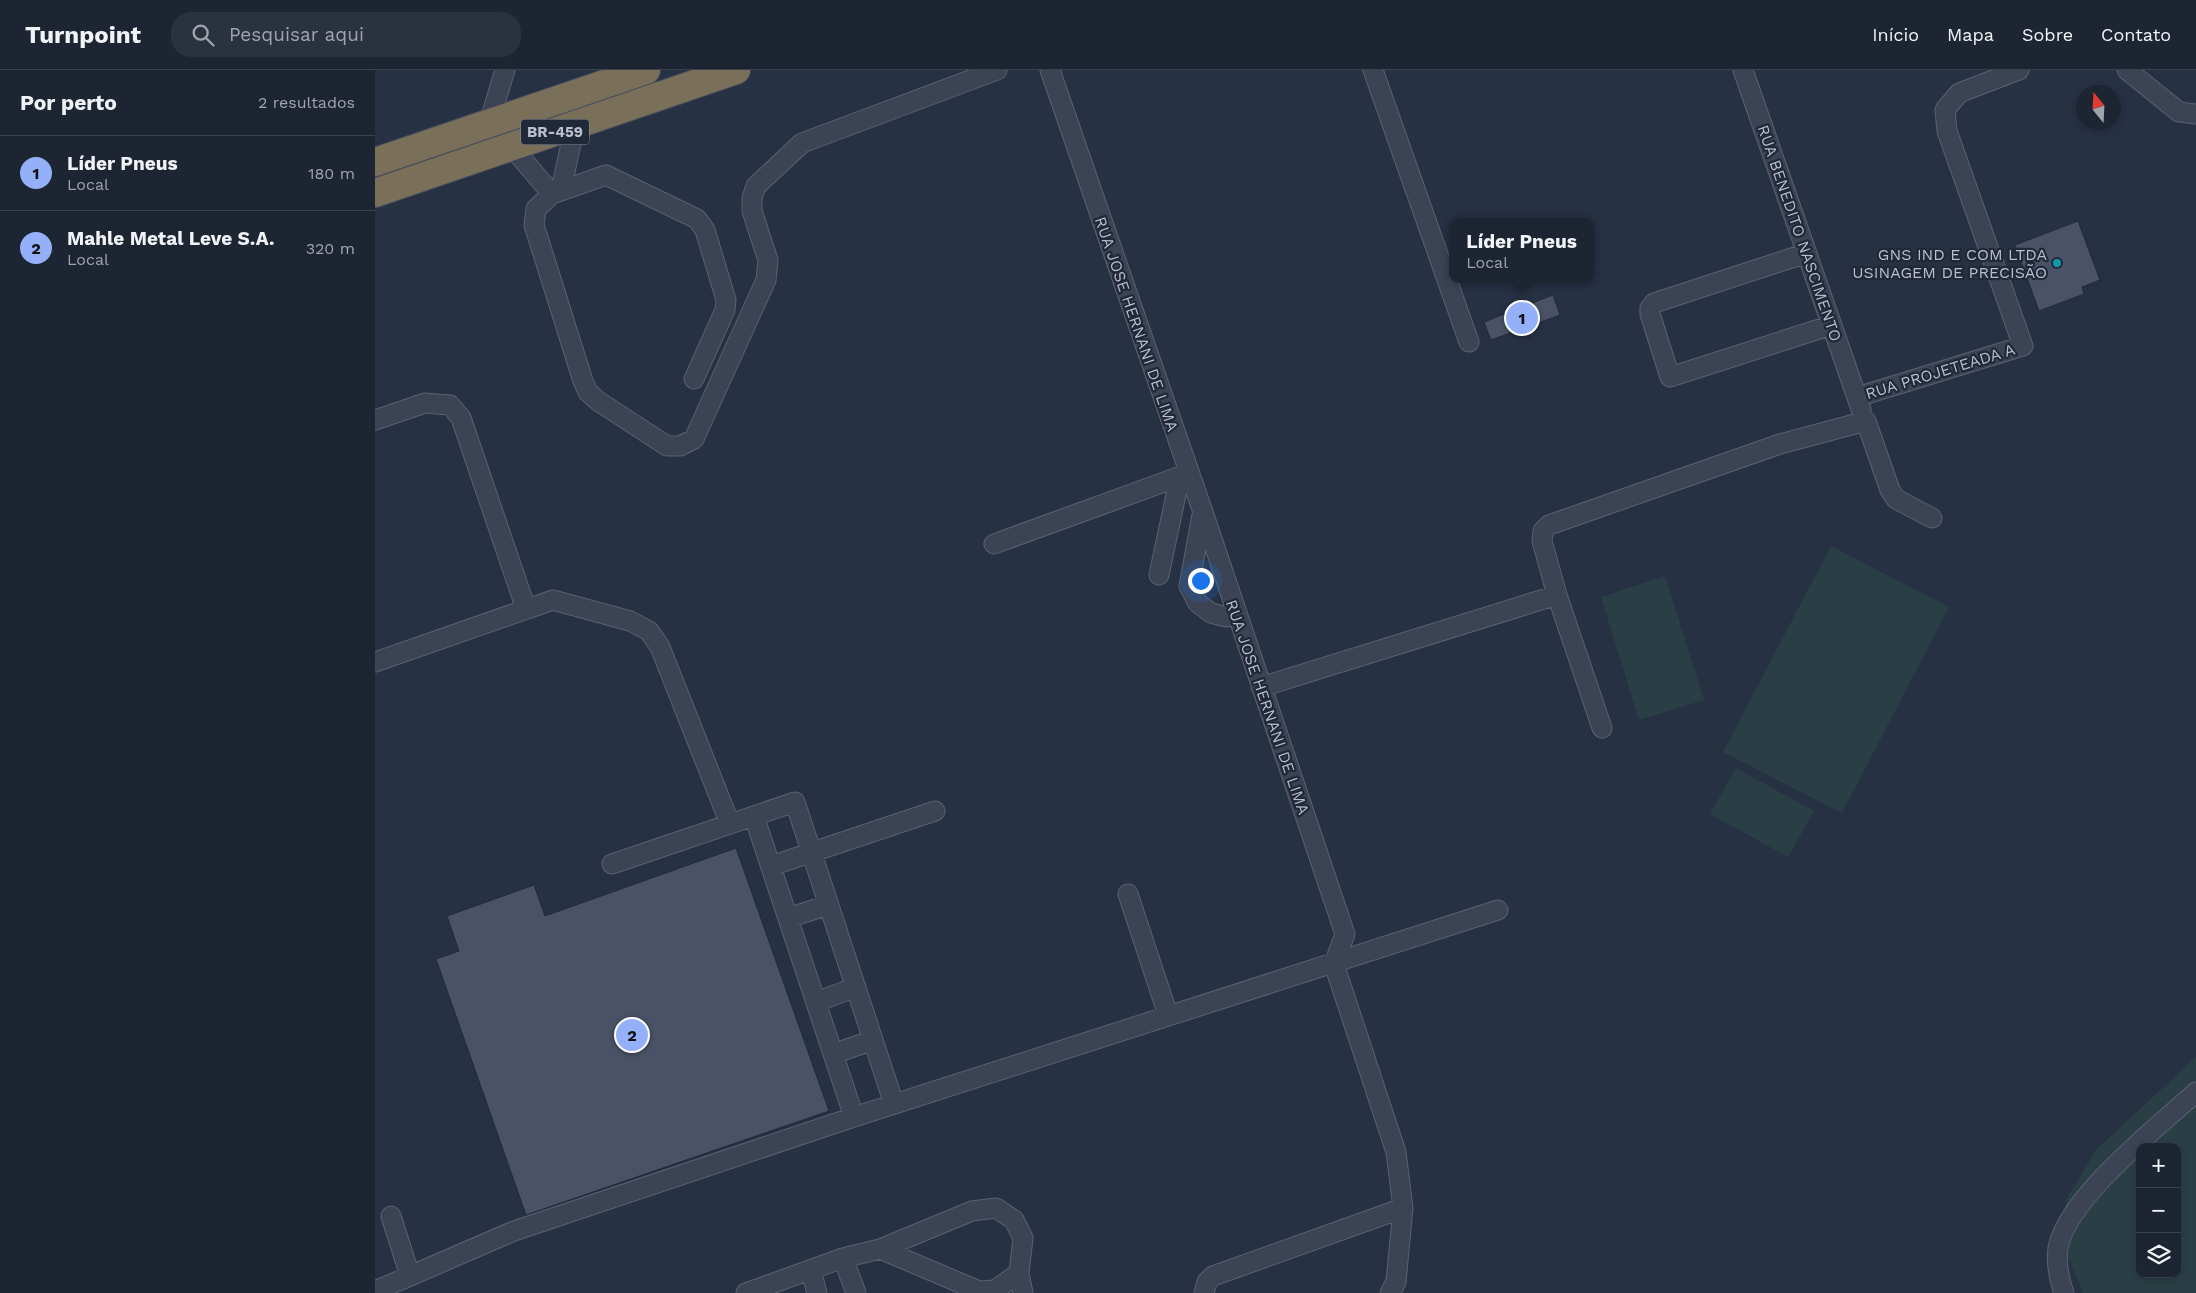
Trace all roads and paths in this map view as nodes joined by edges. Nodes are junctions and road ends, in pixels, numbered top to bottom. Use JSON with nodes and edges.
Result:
{"nodes":[{"id":1,"x":505,"y":70,"type":"edge"},
{"id":2,"x":646,"y":70,"type":"edge"},
{"id":3,"x":736,"y":70,"type":"edge"},
{"id":4,"x":997,"y":70,"type":"edge"},
{"id":5,"x":1050,"y":70,"type":"edge"},
{"id":6,"x":1373,"y":70,"type":"edge"},
{"id":7,"x":1743,"y":70,"type":"edge"},
{"id":8,"x":2019,"y":70,"type":"edge"},
{"id":9,"x":2127,"y":70,"type":"edge"},
{"id":10,"x":2196,"y":114,"type":"edge"},
{"id":11,"x":489,"y":123,"type":"junction"},
{"id":12,"x":575,"y":125,"type":"junction"},
{"id":13,"x":512,"y":147,"type":"junction"},
{"id":14,"x":375,"y":162,"type":"edge"},
{"id":15,"x":557,"y":192,"type":"junction"},
{"id":16,"x":375,"y":193,"type":"edge"},
{"id":17,"x":1807,"y":253,"type":"junction"},
{"id":18,"x":1832,"y":325,"type":"junction"},
{"id":19,"x":1469,"y":342,"type":"dead end"},
{"id":20,"x":693,"y":379,"type":"dead end"},
{"id":21,"x":1857,"y":397,"type":"junction"},
{"id":22,"x":375,"y":420,"type":"edge"},
{"id":23,"x":1866,"y":421,"type":"junction"},
{"id":24,"x":1185,"y":475,"type":"junction"},
{"id":25,"x":1203,"y":512,"type":"junction"},
{"id":26,"x":1932,"y":518,"type":"dead end"},
{"id":27,"x":994,"y":544,"type":"dead end"},
{"id":28,"x":1159,"y":575,"type":"dead end"},
{"id":29,"x":1557,"y":595,"type":"junction"},
{"id":30,"x":526,"y":609,"type":"junction"},
{"id":31,"x":1235,"y":612,"type":"junction"},
{"id":32,"x":375,"y":662,"type":"edge"},
{"id":33,"x":1261,"y":687,"type":"junction"},
{"id":34,"x":1602,"y":728,"type":"dead end"},
{"id":35,"x":935,"y":811,"type":"dead end"},
{"id":36,"x":754,"y":816,"type":"junction"},
{"id":37,"x":730,"y":824,"type":"junction"},
{"id":38,"x":811,"y":852,"type":"junction"},
{"id":39,"x":612,"y":864,"type":"dead end"},
{"id":40,"x":771,"y":866,"type":"junction"},
{"id":41,"x":1128,"y":894,"type":"dead end"},
{"id":42,"x":828,"y":905,"type":"junction"},
{"id":43,"x":1498,"y":910,"type":"dead end"},
{"id":44,"x":788,"y":918,"type":"junction"},
{"id":45,"x":1334,"y":964,"type":"junction"},
{"id":46,"x":856,"y":987,"type":"junction"},
{"id":47,"x":816,"y":1002,"type":"junction"},
{"id":48,"x":1168,"y":1015,"type":"junction"},
{"id":49,"x":873,"y":1040,"type":"junction"},
{"id":50,"x":833,"y":1054,"type":"junction"},
{"id":51,"x":2196,"y":1092,"type":"edge"},
{"id":52,"x":894,"y":1104,"type":"junction"},
{"id":53,"x":854,"y":1117,"type":"junction"},
{"id":54,"x":1403,"y":1208,"type":"junction"},
{"id":55,"x":391,"y":1216,"type":"dead end"},
{"id":56,"x":880,"y":1249,"type":"junction"},
{"id":57,"x":843,"y":1258,"type":"junction"},
{"id":58,"x":811,"y":1270,"type":"junction"},
{"id":59,"x":1019,"y":1273,"type":"junction"},
{"id":60,"x":410,"y":1276,"type":"junction"},
{"id":61,"x":938,"y":1284,"type":"edge"},
{"id":62,"x":375,"y":1291,"type":"edge"},
{"id":63,"x":746,"y":1293,"type":"edge"},
{"id":64,"x":817,"y":1293,"type":"edge"},
{"id":65,"x":856,"y":1293,"type":"edge"},
{"id":66,"x":1023,"y":1293,"type":"edge"},
{"id":67,"x":1204,"y":1293,"type":"edge"},
{"id":68,"x":1390,"y":1293,"type":"edge"},
{"id":69,"x":2064,"y":1293,"type":"edge"}],
"edges":[{"from":1,"to":11,"type":"street"},
{"from":2,"to":11,"type":"highway","number":"BR-459"},
{"from":3,"to":12,"type":"highway","number":"BR-459"},
{"from":4,"to":15,"type":"street"},
{"from":5,"to":24,"type":"street","name":"RUA JOSE HERNANI DE LIMA"},
{"from":6,"to":19,"type":"street"},
{"from":7,"to":17,"type":"street","name":"RUA BENEDITO NASCIMENTO"},
{"from":8,"to":21,"type":"street","name":"RUA PROJETEADA A"},
{"from":9,"to":10,"type":"street"},
{"from":11,"to":14,"type":"highway","number":"BR-459"},
{"from":12,"to":13,"type":"highway","number":"BR-459"},
{"from":12,"to":15,"type":"street"},
{"from":13,"to":15,"type":"street"},
{"from":13,"to":16,"type":"highway","number":"BR-459"},
{"from":15,"to":20,"type":"street"},
{"from":17,"to":18,"type":"street","name":"RUA BENEDITO NASCIMENTO"},
{"from":17,"to":18,"type":"street"},
{"from":18,"to":21,"type":"street","name":"RUA BENEDITO NASCIMENTO"},
{"from":21,"to":23,"type":"street","name":"RUA BENEDITO NASCIMENTO"},
{"from":22,"to":30,"type":"street"},
{"from":23,"to":26,"type":"street","name":"RUA BENEDITO NASCIMENTO"},
{"from":23,"to":29,"type":"street"},
{"from":24,"to":25,"type":"street","name":"RUA JOSE HERNANI DE LIMA"},
{"from":24,"to":27,"type":"street"},
{"from":24,"to":28,"type":"street"},
{"from":25,"to":31,"type":"street","name":"RUA JOSE HERNANI DE LIMA"},
{"from":25,"to":31,"type":"street"},
{"from":29,"to":33,"type":"street"},
{"from":29,"to":34,"type":"street"},
{"from":30,"to":32,"type":"street"},
{"from":30,"to":37,"type":"street"},
{"from":31,"to":33,"type":"street","name":"RUA JOSE HERNANI DE LIMA"},
{"from":33,"to":45,"type":"street","name":"RUA JOSE HERNANI DE LIMA"},
{"from":35,"to":38,"type":"street"},
{"from":36,"to":37,"type":"street"},
{"from":36,"to":38,"type":"street"},
{"from":36,"to":40,"type":"street"},
{"from":37,"to":39,"type":"street"},
{"from":38,"to":40,"type":"street"},
{"from":38,"to":42,"type":"street"},
{"from":40,"to":44,"type":"street"},
{"from":41,"to":48,"type":"street"},
{"from":42,"to":44,"type":"street"},
{"from":42,"to":46,"type":"street"},
{"from":43,"to":45,"type":"street"},
{"from":44,"to":47,"type":"street"},
{"from":45,"to":48,"type":"street"},
{"from":45,"to":54,"type":"street"},
{"from":46,"to":47,"type":"street"},
{"from":46,"to":49,"type":"street"},
{"from":47,"to":50,"type":"street"},
{"from":48,"to":52,"type":"street"},
{"from":49,"to":50,"type":"street"},
{"from":49,"to":52,"type":"street"},
{"from":50,"to":53,"type":"street"},
{"from":51,"to":69,"type":"street"},
{"from":52,"to":53,"type":"street"},
{"from":53,"to":60,"type":"street"},
{"from":54,"to":67,"type":"street"},
{"from":54,"to":68,"type":"street"},
{"from":55,"to":60,"type":"street"},
{"from":56,"to":57,"type":"street"},
{"from":56,"to":59,"type":"street"},
{"from":56,"to":61,"type":"street"},
{"from":57,"to":58,"type":"street"},
{"from":57,"to":65,"type":"street"},
{"from":58,"to":63,"type":"street"},
{"from":58,"to":64,"type":"street"},
{"from":59,"to":61,"type":"street"},
{"from":59,"to":66,"type":"street"},
{"from":60,"to":62,"type":"street"}]}
